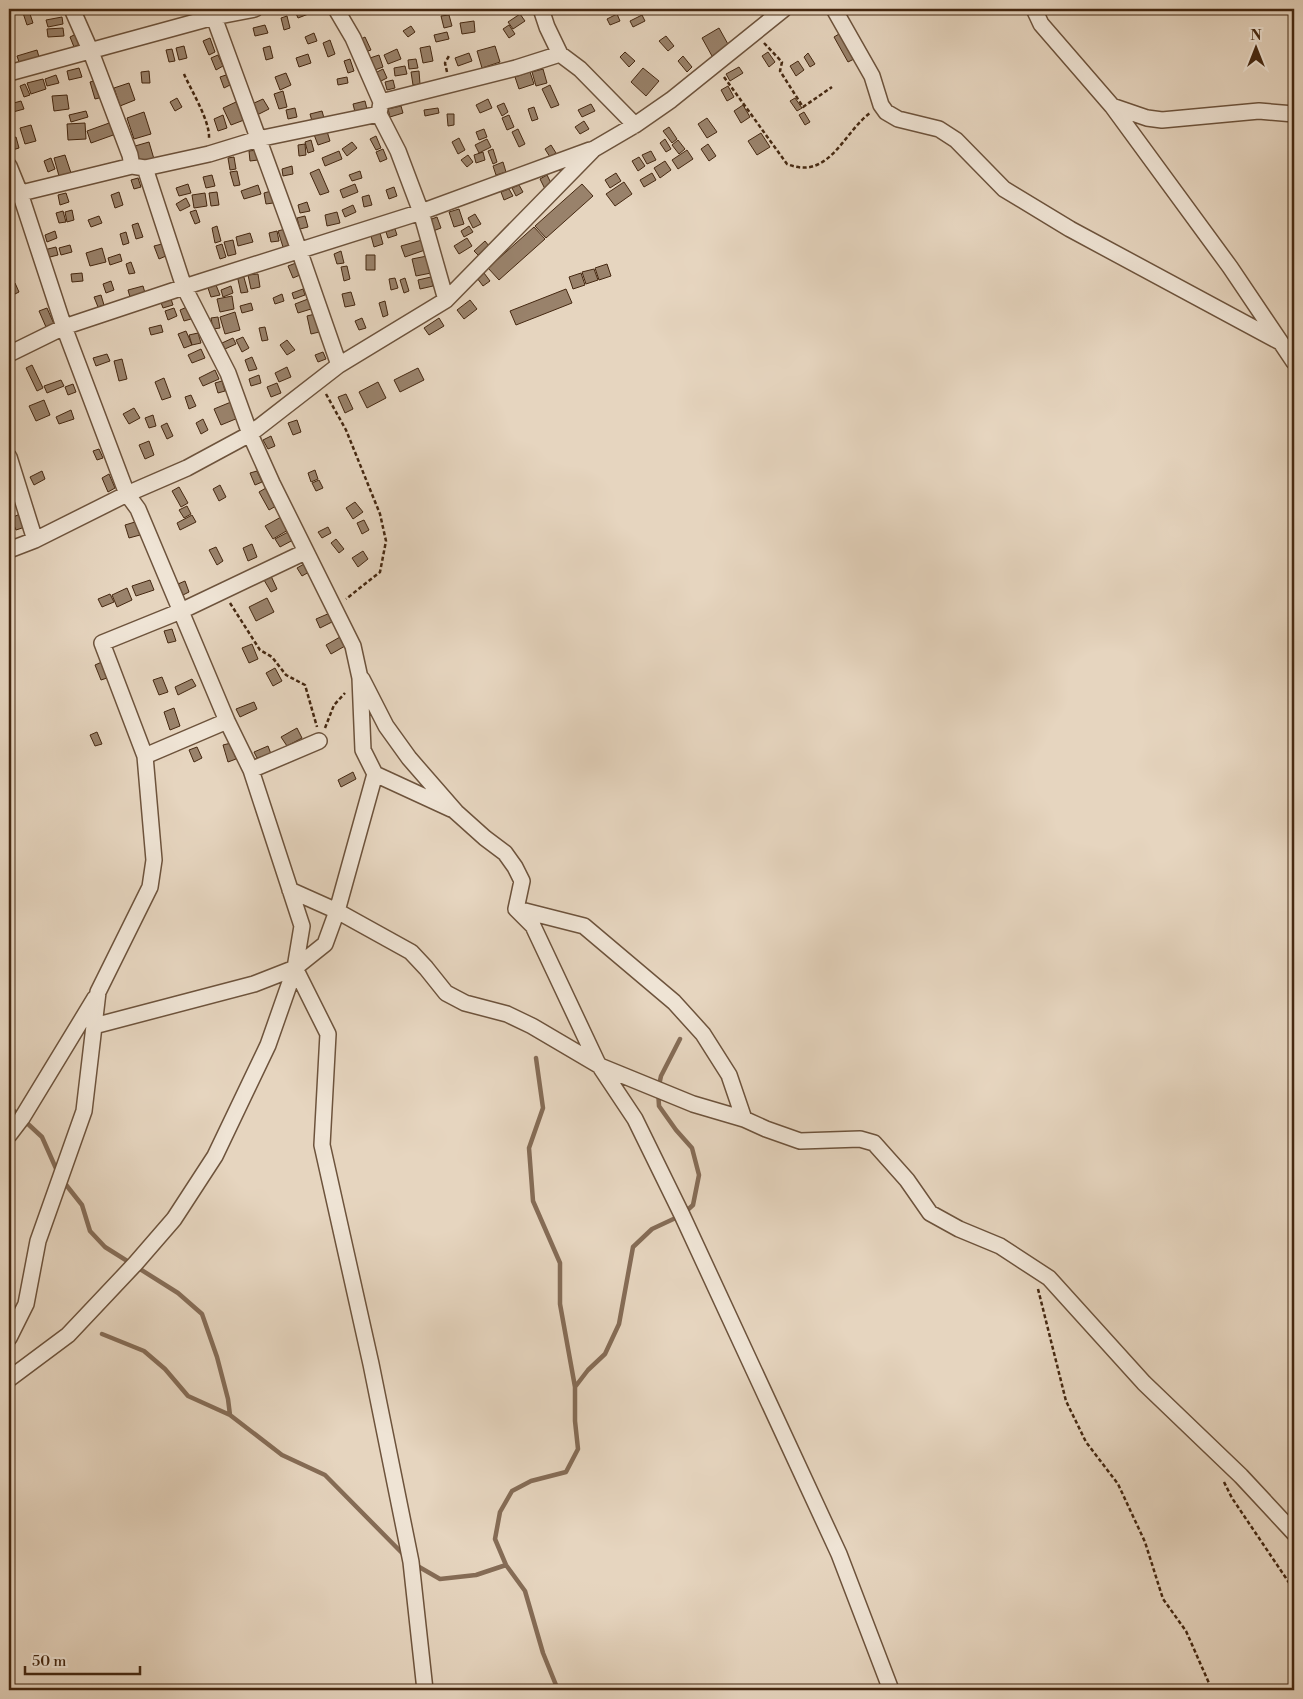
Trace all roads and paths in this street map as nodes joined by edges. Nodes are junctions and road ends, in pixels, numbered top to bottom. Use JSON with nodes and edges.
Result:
{"nodes":[{"id":1,"x":72,"y":9,"type":"edge"},
{"id":2,"x":255,"y":9,"type":"edge"},
{"id":3,"x":336,"y":9,"type":"edge"},
{"id":4,"x":541,"y":9,"type":"edge"},
{"id":5,"x":784,"y":9,"type":"edge"},
{"id":6,"x":834,"y":9,"type":"edge"},
{"id":7,"x":1034,"y":9,"type":"edge"},
{"id":8,"x":212,"y":13,"type":"edge"},
{"id":9,"x":754,"y":33,"type":"junction"},
{"id":10,"x":91,"y":52,"type":"junction"},
{"id":11,"x":560,"y":54,"type":"junction"},
{"id":12,"x":715,"y":66,"type":"junction"},
{"id":13,"x":9,"y":73,"type":"edge"},
{"id":14,"x":184,"y":74,"type":"dead end"},
{"id":15,"x":832,"y":87,"type":"dead end"},
{"id":16,"x":881,"y":105,"type":"junction"},
{"id":17,"x":1112,"y":106,"type":"junction"},
{"id":18,"x":380,"y":108,"type":"junction"},
{"id":19,"x":1294,"y":114,"type":"edge"},
{"id":20,"x":635,"y":125,"type":"junction"},
{"id":21,"x":258,"y":139,"type":"junction"},
{"id":22,"x":594,"y":149,"type":"junction"},
{"id":23,"x":209,"y":154,"type":"junction"},
{"id":24,"x":9,"y":166,"type":"edge"},
{"id":25,"x":139,"y":167,"type":"junction"},
{"id":26,"x":14,"y":194,"type":"edge"},
{"id":27,"x":421,"y":212,"type":"junction"},
{"id":28,"x":299,"y":250,"type":"junction"},
{"id":29,"x":184,"y":287,"type":"junction"},
{"id":30,"x":446,"y":300,"type":"junction"},
{"id":31,"x":64,"y":327,"type":"junction"},
{"id":32,"x":1280,"y":342,"type":"junction"},
{"id":33,"x":9,"y":354,"type":"edge"},
{"id":34,"x":1294,"y":362,"type":"edge"},
{"id":35,"x":339,"y":365,"type":"junction"},
{"id":36,"x":319,"y":381,"type":"junction"},
{"id":37,"x":250,"y":434,"type":"junction"},
{"id":38,"x":9,"y":457,"type":"edge"},
{"id":39,"x":128,"y":494,"type":"junction"},
{"id":40,"x":35,"y":540,"type":"junction"},
{"id":41,"x":9,"y":550,"type":"edge"},
{"id":42,"x":305,"y":552,"type":"junction"},
{"id":43,"x":223,"y":592,"type":"junction"},
{"id":44,"x":335,"y":610,"type":"junction"},
{"id":45,"x":181,"y":611,"type":"junction"},
{"id":46,"x":358,"y":671,"type":"junction"},
{"id":47,"x":346,"y":692,"type":"dead end"},
{"id":48,"x":227,"y":721,"type":"junction"},
{"id":49,"x":320,"y":741,"type":"junction"},
{"id":50,"x":145,"y":756,"type":"junction"},
{"id":51,"x":251,"y":770,"type":"junction"},
{"id":52,"x":375,"y":774,"type":"junction"},
{"id":53,"x":456,"y":812,"type":"junction"},
{"id":54,"x":290,"y":890,"type":"junction"},
{"id":55,"x":516,"y":909,"type":"junction"},
{"id":56,"x":337,"y":911,"type":"junction"},
{"id":57,"x":294,"y":968,"type":"junction"},
{"id":58,"x":98,"y":992,"type":"junction"},
{"id":59,"x":94,"y":1026,"type":"junction"},
{"id":60,"x":600,"y":1066,"type":"junction"},
{"id":61,"x":744,"y":1119,"type":"junction"},
{"id":62,"x":9,"y":1135,"type":"edge"},
{"id":63,"x":1033,"y":1268,"type":"junction"},
{"id":64,"x":9,"y":1338,"type":"edge"},
{"id":65,"x":9,"y":1379,"type":"edge"},
{"id":66,"x":1224,"y":1482,"type":"dead end"},
{"id":67,"x":1294,"y":1534,"type":"edge"},
{"id":68,"x":1294,"y":1590,"type":"edge"},
{"id":69,"x":425,"y":1690,"type":"edge"},
{"id":70,"x":891,"y":1690,"type":"edge"},
{"id":71,"x":1212,"y":1690,"type":"edge"}],
"edges":[{"from":1,"to":10,"type":"street"},
{"from":2,"to":8,"type":"street"},
{"from":3,"to":18,"type":"street"},
{"from":4,"to":11,"type":"street"},
{"from":5,"to":9,"type":"street"},
{"from":6,"to":16,"type":"street"},
{"from":7,"to":17,"type":"street"},
{"from":8,"to":10,"type":"street"},
{"from":8,"to":21,"type":"street"},
{"from":9,"to":12,"type":"street"},
{"from":9,"to":15,"type":"path"},
{"from":10,"to":13,"type":"street"},
{"from":10,"to":25,"type":"street"},
{"from":11,"to":18,"type":"street"},
{"from":11,"to":20,"type":"street"},
{"from":12,"to":16,"type":"path"},
{"from":12,"to":20,"type":"street"},
{"from":14,"to":23,"type":"path"},
{"from":16,"to":32,"type":"street"},
{"from":17,"to":19,"type":"street"},
{"from":17,"to":32,"type":"street"},
{"from":18,"to":21,"type":"street"},
{"from":18,"to":27,"type":"street"},
{"from":20,"to":22,"type":"street"},
{"from":21,"to":23,"type":"street"},
{"from":21,"to":28,"type":"street"},
{"from":22,"to":27,"type":"street"},
{"from":22,"to":30,"type":"street"},
{"from":23,"to":25,"type":"street"},
{"from":24,"to":26,"type":"street"},
{"from":25,"to":26,"type":"street"},
{"from":25,"to":29,"type":"street"},
{"from":26,"to":31,"type":"street"},
{"from":27,"to":28,"type":"street"},
{"from":27,"to":30,"type":"street"},
{"from":28,"to":29,"type":"street"},
{"from":28,"to":35,"type":"street"},
{"from":29,"to":31,"type":"street"},
{"from":29,"to":37,"type":"street"},
{"from":30,"to":35,"type":"street"},
{"from":31,"to":33,"type":"street"},
{"from":31,"to":39,"type":"street"},
{"from":32,"to":34,"type":"street"},
{"from":35,"to":36,"type":"street"},
{"from":36,"to":37,"type":"street"},
{"from":36,"to":44,"type":"path"},
{"from":37,"to":39,"type":"street"},
{"from":37,"to":42,"type":"street"},
{"from":38,"to":40,"type":"street"},
{"from":39,"to":40,"type":"street"},
{"from":39,"to":45,"type":"street"},
{"from":40,"to":41,"type":"street"},
{"from":42,"to":43,"type":"street"},
{"from":42,"to":44,"type":"street"},
{"from":43,"to":45,"type":"street"},
{"from":43,"to":49,"type":"path"},
{"from":44,"to":46,"type":"street"},
{"from":45,"to":48,"type":"street"},
{"from":45,"to":50,"type":"street"},
{"from":46,"to":52,"type":"street"},
{"from":46,"to":53,"type":"street"},
{"from":47,"to":49,"type":"path"},
{"from":48,"to":50,"type":"street"},
{"from":48,"to":51,"type":"street"},
{"from":49,"to":51,"type":"street"},
{"from":50,"to":58,"type":"street"},
{"from":51,"to":54,"type":"street"},
{"from":52,"to":53,"type":"street"},
{"from":52,"to":56,"type":"street"},
{"from":53,"to":55,"type":"street"},
{"from":54,"to":56,"type":"street"},
{"from":54,"to":57,"type":"street"},
{"from":55,"to":60,"type":"street"},
{"from":55,"to":61,"type":"street"},
{"from":56,"to":57,"type":"street"},
{"from":56,"to":60,"type":"street"},
{"from":57,"to":59,"type":"street"},
{"from":57,"to":65,"type":"street"},
{"from":57,"to":69,"type":"street"},
{"from":58,"to":59,"type":"street"},
{"from":58,"to":62,"type":"street"},
{"from":59,"to":64,"type":"street"},
{"from":60,"to":61,"type":"street"},
{"from":60,"to":70,"type":"street"},
{"from":61,"to":63,"type":"street"},
{"from":63,"to":67,"type":"street"},
{"from":63,"to":71,"type":"path"},
{"from":66,"to":68,"type":"path"}]}
